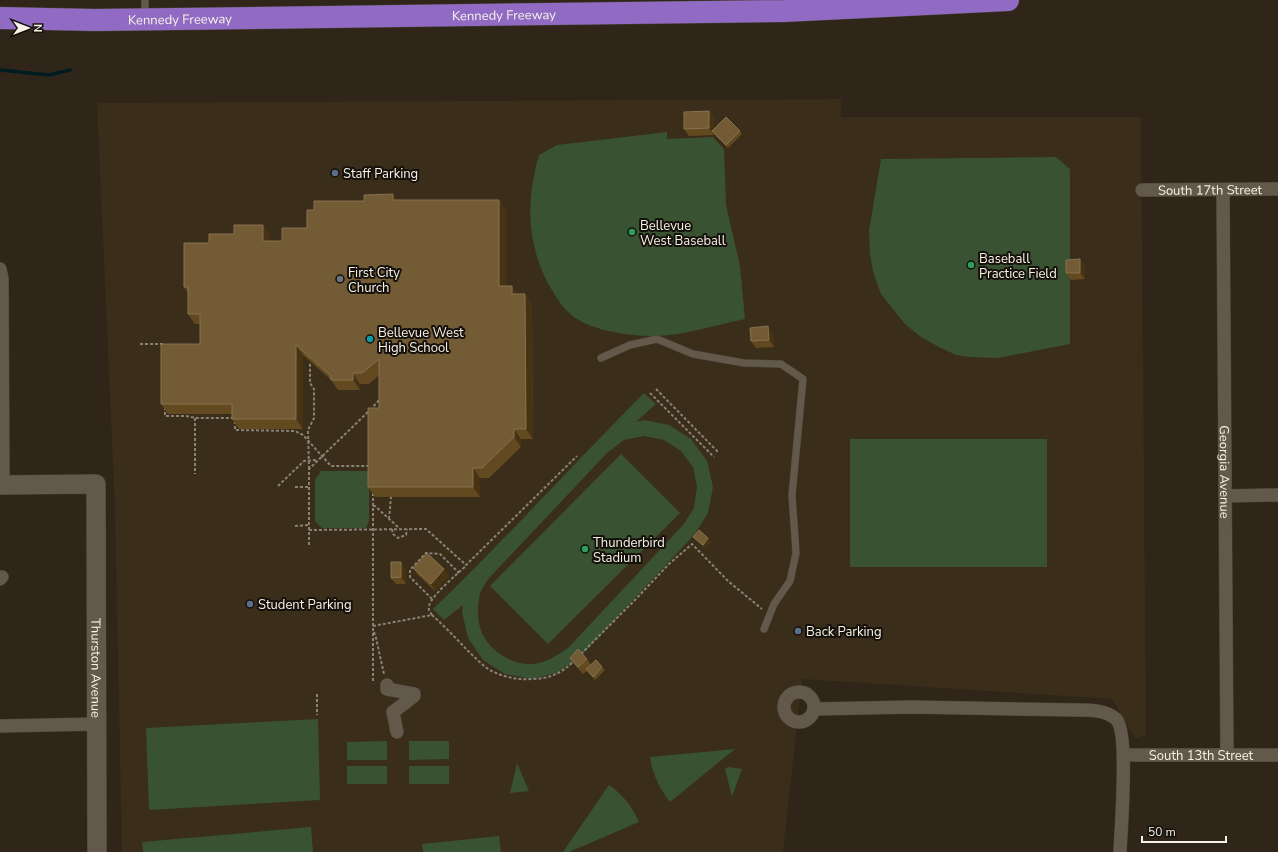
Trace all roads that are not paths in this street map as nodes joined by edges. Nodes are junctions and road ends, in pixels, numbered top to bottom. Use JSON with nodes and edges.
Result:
{"nodes":[{"id":1,"x":1008,"y":0,"type":"edge"},
{"id":2,"x":145,"y":10,"type":"edge"},
{"id":3,"x":0,"y":19,"type":"edge"},
{"id":4,"x":1278,"y":189,"type":"edge"},
{"id":5,"x":1142,"y":190,"type":"dead end"},
{"id":6,"x":1223,"y":190,"type":"junction"},
{"id":7,"x":0,"y":269,"type":"edge"},
{"id":8,"x":601,"y":358,"type":"dead end"},
{"id":9,"x":2,"y":485,"type":"edge"},
{"id":10,"x":1278,"y":495,"type":"edge"},
{"id":11,"x":1225,"y":496,"type":"junction"},
{"id":12,"x":764,"y":628,"type":"dead end"},
{"id":13,"x":387,"y":685,"type":"road end"},
{"id":14,"x":814,"y":708,"type":"dead end"},
{"id":15,"x":97,"y":724,"type":"junction"},
{"id":16,"x":0,"y":726,"type":"edge"},
{"id":17,"x":398,"y":732,"type":"dead end"},
{"id":18,"x":1227,"y":754,"type":"junction"},
{"id":19,"x":1124,"y":755,"type":"junction"},
{"id":20,"x":1278,"y":755,"type":"edge"},
{"id":21,"x":97,"y":852,"type":"edge"},
{"id":22,"x":1120,"y":852,"type":"edge"}],
"edges":[{"from":1,"to":2,"type":"highway","name":"Kennedy Freeway"},
{"from":2,"to":3,"type":"highway","name":"Kennedy Freeway"},
{"from":4,"to":6,"type":"street","name":"South 17th Street"},
{"from":5,"to":6,"type":"street","name":"South 17th Street"},
{"from":6,"to":11,"type":"street","name":"Georgia Avenue"},
{"from":7,"to":9,"type":"street"},
{"from":8,"to":12,"type":"lane"},
{"from":9,"to":15,"type":"street","name":"Thurston Avenue"},
{"from":10,"to":11,"type":"street"},
{"from":11,"to":18,"type":"street","name":"Georgia Avenue"},
{"from":13,"to":17,"type":"street"},
{"from":14,"to":19,"type":"street"},
{"from":15,"to":16,"type":"street"},
{"from":15,"to":21,"type":"street","name":"Thurston Avenue"},
{"from":18,"to":19,"type":"street","name":"South 13th Street"},
{"from":18,"to":20,"type":"street","name":"South 13th Street"},
{"from":19,"to":22,"type":"street"}]}
